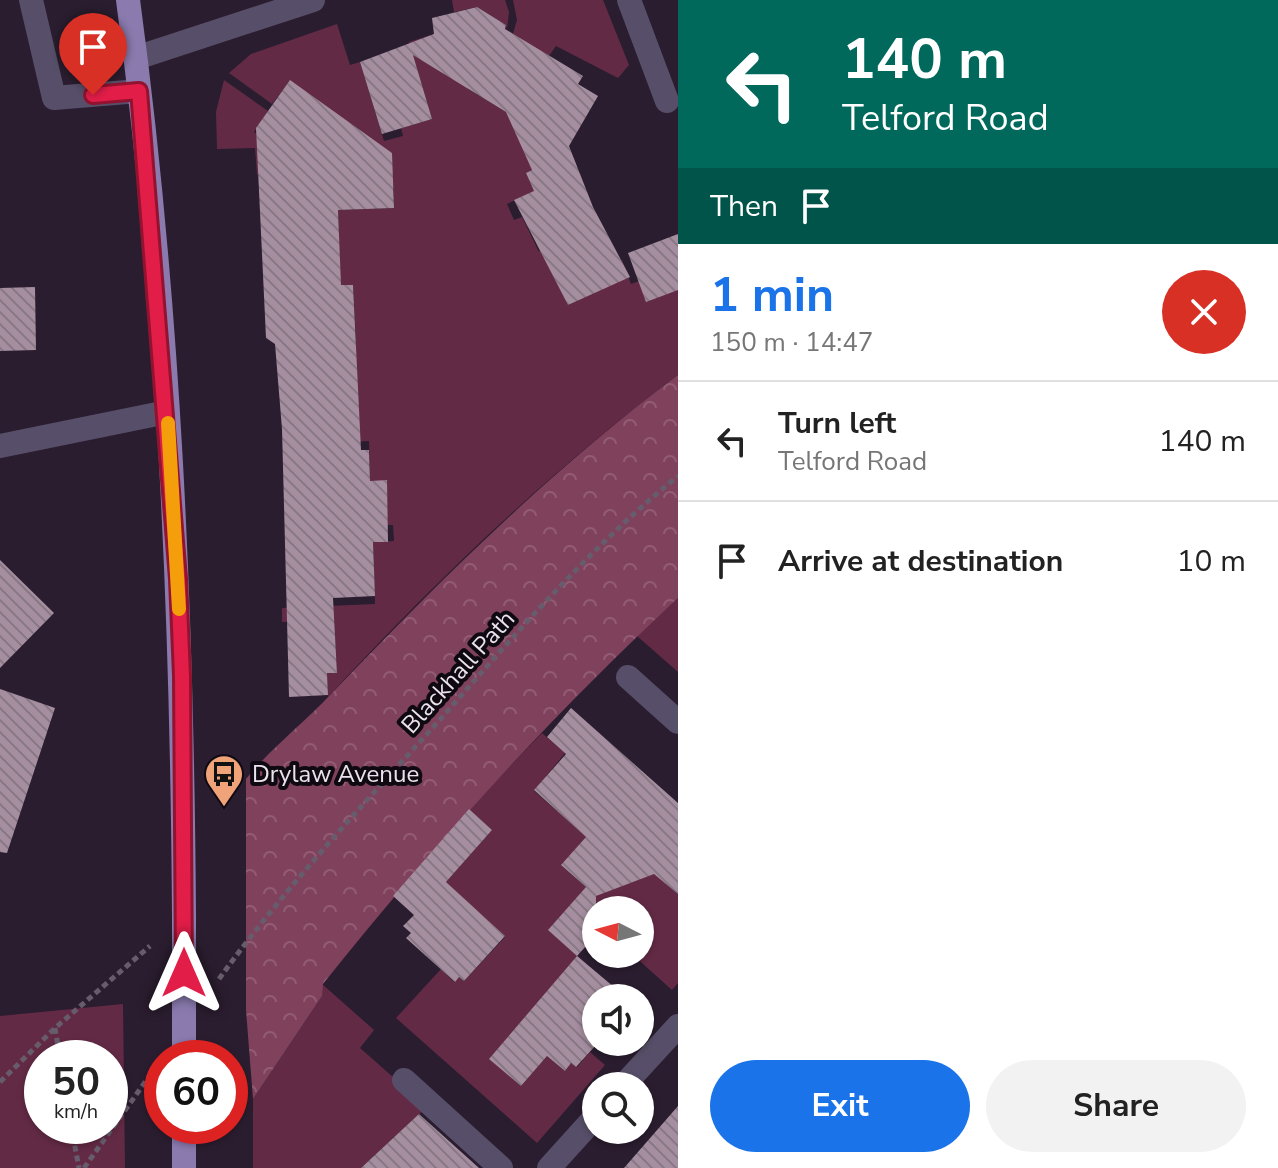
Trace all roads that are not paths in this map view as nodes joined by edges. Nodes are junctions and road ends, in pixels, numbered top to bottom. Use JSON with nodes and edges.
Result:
{"nodes":[{"id":1,"x":31,"y":0,"type":"edge"},
{"id":2,"x":128,"y":0,"type":"edge"},
{"id":3,"x":313,"y":0,"type":"edge"},
{"id":4,"x":629,"y":0,"type":"edge"},
{"id":5,"x":136,"y":58,"type":"junction"},
{"id":6,"x":139,"y":91,"type":"junction"},
{"id":7,"x":667,"y":101,"type":"dead end"},
{"id":8,"x":167,"y":412,"type":"junction"},
{"id":9,"x":0,"y":446,"type":"edge"},
{"id":10,"x":628,"y":677,"type":"dead end"},
{"id":11,"x":678,"y":722,"type":"edge"},
{"id":12,"x":678,"y":1026,"type":"edge"},
{"id":13,"x":184,"y":1040,"type":"edge"},
{"id":14,"x":636,"y":1072,"type":"edge"},
{"id":15,"x":404,"y":1080,"type":"dead end"},
{"id":16,"x":582,"y":1131,"type":"edge"},
{"id":17,"x":184,"y":1144,"type":"edge"},
{"id":18,"x":184,"y":1168,"type":"edge"},
{"id":19,"x":501,"y":1168,"type":"edge"},
{"id":20,"x":549,"y":1168,"type":"edge"}],
"edges":[{"from":1,"to":6,"type":"street"},
{"from":2,"to":5,"type":"main road"},
{"from":3,"to":5,"type":"street"},
{"from":4,"to":7,"type":"street"},
{"from":5,"to":6,"type":"main road"},
{"from":6,"to":8,"type":"main road"},
{"from":8,"to":9,"type":"street"},
{"from":8,"to":13,"type":"main road","bridge":true},
{"from":10,"to":11,"type":"street"},
{"from":12,"to":14,"type":"street"},
{"from":15,"to":19,"type":"street"},
{"from":16,"to":20,"type":"street"},
{"from":17,"to":18,"type":"main road"}]}
